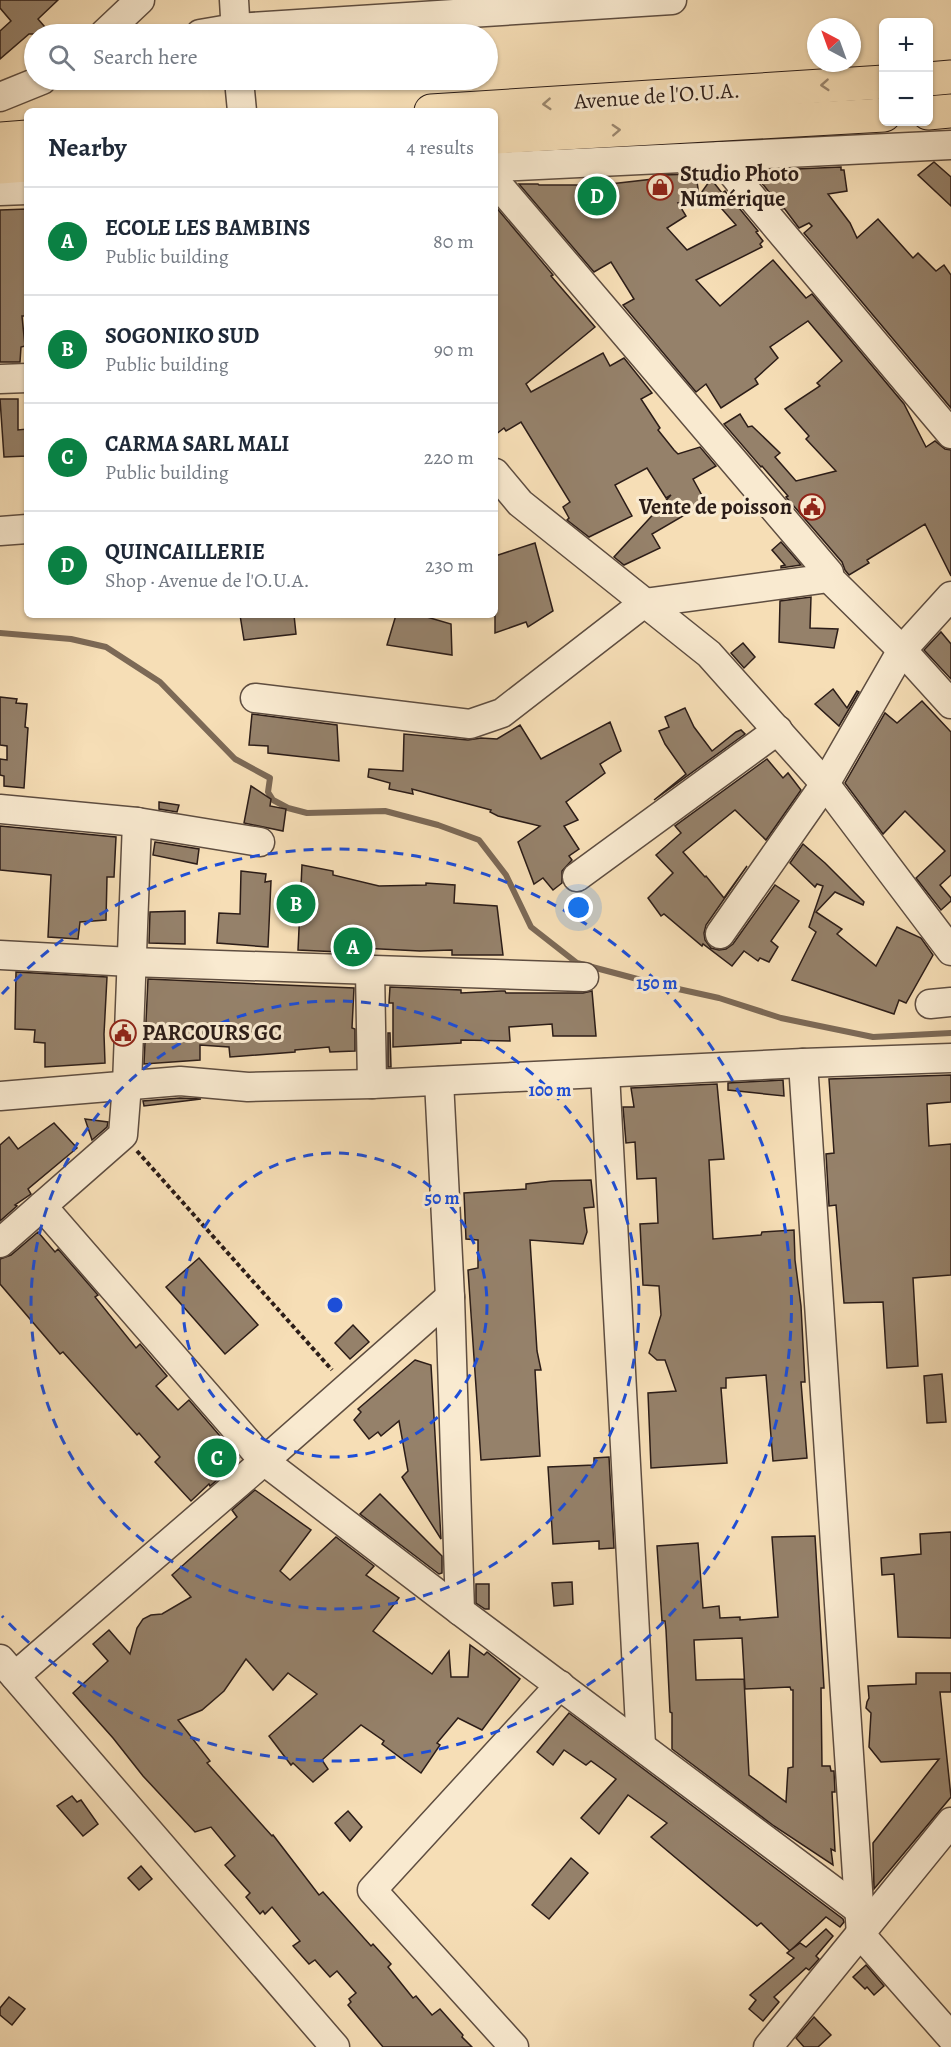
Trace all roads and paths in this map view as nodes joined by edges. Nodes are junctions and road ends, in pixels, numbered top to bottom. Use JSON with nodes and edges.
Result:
{"nodes":[{"id":1,"x":141,"y":0,"type":"edge"},
{"id":2,"x":234,"y":0,"type":"edge"},
{"id":3,"x":672,"y":0,"type":"edge"},
{"id":4,"x":115,"y":24,"type":"edge"},
{"id":5,"x":236,"y":24,"type":"edge"},
{"id":6,"x":334,"y":24,"type":"edge"},
{"id":7,"x":951,"y":77,"type":"edge"},
{"id":8,"x":933,"y":79,"type":"edge"},
{"id":9,"x":879,"y":82,"type":"edge"},
{"id":10,"x":24,"y":88,"type":"edge"},
{"id":11,"x":240,"y":90,"type":"edge"},
{"id":12,"x":0,"y":98,"type":"edge"},
{"id":13,"x":242,"y":108,"type":"edge"},
{"id":14,"x":478,"y":108,"type":"edge"},
{"id":15,"x":951,"y":111,"type":"edge"},
{"id":16,"x":933,"y":112,"type":"edge"},
{"id":17,"x":879,"y":115,"type":"edge"},
{"id":18,"x":24,"y":137,"type":"edge"},
{"id":19,"x":498,"y":137,"type":"edge"},
{"id":20,"x":0,"y":139,"type":"edge"},
{"id":21,"x":951,"y":145,"type":"edge"},
{"id":22,"x":719,"y":156,"type":"junction"},
{"id":23,"x":24,"y":165,"type":"edge"},
{"id":24,"x":0,"y":167,"type":"edge"},
{"id":25,"x":498,"y":167,"type":"edge"},
{"id":26,"x":498,"y":185,"type":"edge"},
{"id":27,"x":24,"y":189,"type":"edge"},
{"id":28,"x":0,"y":191,"type":"edge"},
{"id":29,"x":24,"y":378,"type":"edge"},
{"id":30,"x":0,"y":379,"type":"edge"},
{"id":31,"x":951,"y":434,"type":"edge"},
{"id":32,"x":498,"y":480,"type":"edge"},
{"id":33,"x":508,"y":503,"type":"edge"},
{"id":34,"x":24,"y":529,"type":"edge"},
{"id":35,"x":0,"y":531,"type":"edge"},
{"id":36,"x":829,"y":578,"type":"junction"},
{"id":37,"x":951,"y":596,"type":"edge"},
{"id":38,"x":644,"y":603,"type":"junction"},
{"id":39,"x":902,"y":650,"type":"junction"},
{"id":40,"x":255,"y":698,"type":"dead end"},
{"id":41,"x":951,"y":704,"type":"edge"},
{"id":42,"x":778,"y":730,"type":"junction"},
{"id":43,"x":825,"y":784,"type":"junction"},
{"id":44,"x":0,"y":808,"type":"edge"},
{"id":45,"x":137,"y":822,"type":"junction"},
{"id":46,"x":260,"y":842,"type":"dead end"},
{"id":47,"x":577,"y":878,"type":"dead end"},
{"id":48,"x":720,"y":934,"type":"dead end"},
{"id":49,"x":951,"y":951,"type":"edge"},
{"id":50,"x":0,"y":955,"type":"edge"},
{"id":51,"x":131,"y":962,"type":"junction"},
{"id":52,"x":370,"y":970,"type":"junction"},
{"id":53,"x":584,"y":977,"type":"dead end"},
{"id":54,"x":951,"y":1058,"type":"edge"},
{"id":55,"x":803,"y":1063,"type":"junction"},
{"id":56,"x":605,"y":1073,"type":"junction"},
{"id":57,"x":439,"y":1081,"type":"junction"},
{"id":58,"x":372,"y":1084,"type":"junction"},
{"id":59,"x":127,"y":1085,"type":"junction"},
{"id":60,"x":0,"y":1096,"type":"edge"},
{"id":61,"x":123,"y":1135,"type":"junction"},
{"id":62,"x":42,"y":1206,"type":"junction"},
{"id":63,"x":0,"y":1243,"type":"edge"},
{"id":64,"x":450,"y":1297,"type":"junction"},
{"id":65,"x":347,"y":1388,"type":"junction"},
{"id":66,"x":264,"y":1461,"type":"junction"},
{"id":67,"x":460,"y":1611,"type":"junction"},
{"id":68,"x":7,"y":1667,"type":"edge"},
{"id":69,"x":560,"y":1685,"type":"junction"},
{"id":70,"x":641,"y":1745,"type":"junction"},
{"id":71,"x":951,"y":1822,"type":"edge"},
{"id":72,"x":860,"y":1922,"type":"junction"},
{"id":73,"x":951,"y":2037,"type":"edge"},
{"id":74,"x":335,"y":2047,"type":"edge"},
{"id":75,"x":514,"y":2047,"type":"edge"},
{"id":76,"x":768,"y":2047,"type":"edge"}],
"edges":[{"from":1,"to":4,"type":"street"},
{"from":2,"to":5,"type":"street"},
{"from":3,"to":6,"type":"street"},
{"from":7,"to":8,"type":"highway"},
{"from":9,"to":14,"type":"highway","name":"Avenue de l'O.U.A.","one_way":true},
{"from":10,"to":12,"type":"street"},
{"from":11,"to":13,"type":"street"},
{"from":15,"to":16,"type":"highway"},
{"from":19,"to":17,"type":"highway","name":"Avenue de l'O.U.A.","one_way":true},
{"from":18,"to":20,"type":"highway"},
{"from":21,"to":22,"type":"street"},
{"from":22,"to":25,"type":"street"},
{"from":22,"to":31,"type":"street"},
{"from":23,"to":24,"type":"highway"},
{"from":26,"to":36,"type":"street"},
{"from":27,"to":28,"type":"street"},
{"from":29,"to":30,"type":"street"},
{"from":32,"to":33,"type":"street"},
{"from":33,"to":38,"type":"street"},
{"from":34,"to":35,"type":"street"},
{"from":36,"to":38,"type":"street"},
{"from":36,"to":39,"type":"street"},
{"from":37,"to":39,"type":"street"},
{"from":38,"to":40,"type":"street"},
{"from":38,"to":42,"type":"street"},
{"from":39,"to":41,"type":"street"},
{"from":39,"to":43,"type":"street"},
{"from":42,"to":43,"type":"street"},
{"from":42,"to":47,"type":"street"},
{"from":43,"to":48,"type":"street"},
{"from":43,"to":49,"type":"street"},
{"from":44,"to":45,"type":"street"},
{"from":45,"to":46,"type":"street"},
{"from":45,"to":51,"type":"street"},
{"from":50,"to":51,"type":"street"},
{"from":51,"to":52,"type":"street"},
{"from":51,"to":59,"type":"street"},
{"from":52,"to":53,"type":"street"},
{"from":52,"to":58,"type":"street"},
{"from":54,"to":55,"type":"street"},
{"from":55,"to":56,"type":"street"},
{"from":55,"to":72,"type":"street"},
{"from":56,"to":57,"type":"street"},
{"from":56,"to":70,"type":"street"},
{"from":57,"to":58,"type":"street"},
{"from":57,"to":64,"type":"street"},
{"from":58,"to":59,"type":"street"},
{"from":59,"to":60,"type":"street"},
{"from":59,"to":61,"type":"street"},
{"from":61,"to":62,"type":"street"},
{"from":61,"to":65,"type":"path"},
{"from":62,"to":63,"type":"street"},
{"from":62,"to":66,"type":"street"},
{"from":64,"to":65,"type":"street"},
{"from":64,"to":67,"type":"street"},
{"from":65,"to":66,"type":"street"},
{"from":66,"to":67,"type":"street"},
{"from":66,"to":68,"type":"street"},
{"from":67,"to":69,"type":"street"},
{"from":68,"to":74,"type":"street"},
{"from":69,"to":70,"type":"street"},
{"from":69,"to":75,"type":"street"},
{"from":70,"to":72,"type":"street"},
{"from":71,"to":72,"type":"street"},
{"from":72,"to":73,"type":"street"},
{"from":72,"to":76,"type":"street"}]}
